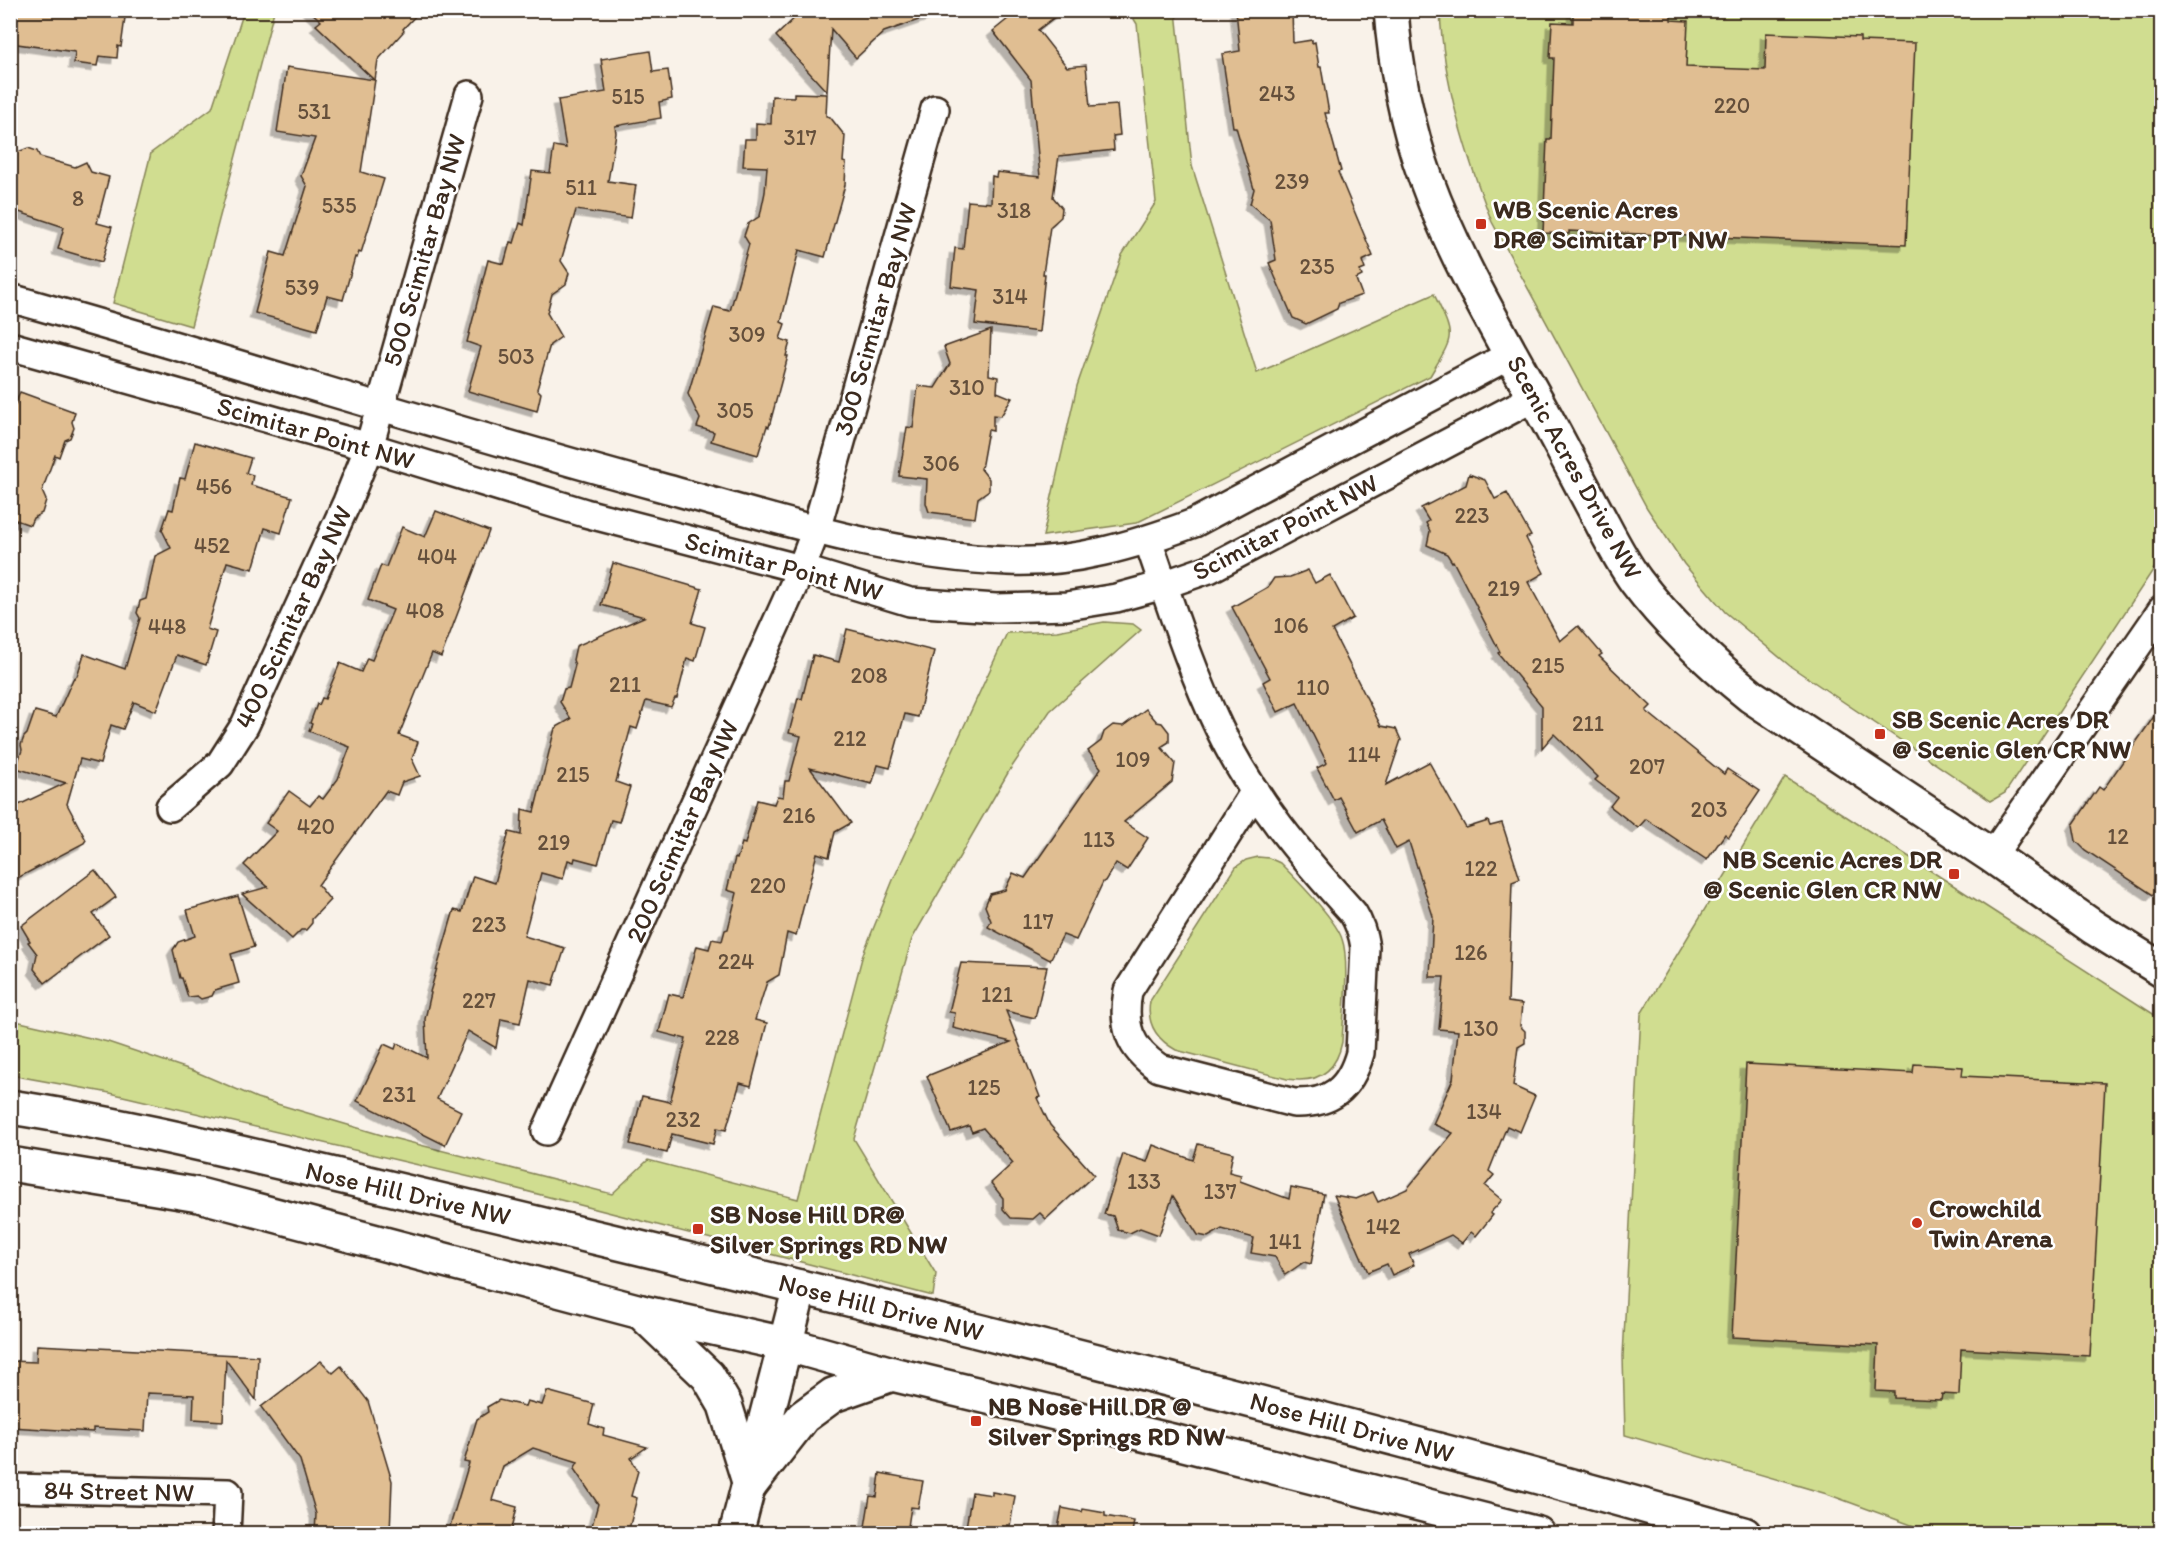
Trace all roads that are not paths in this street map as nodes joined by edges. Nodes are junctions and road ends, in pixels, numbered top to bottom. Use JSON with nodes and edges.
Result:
{"nodes":[{"id":1,"x":1392,"y":10,"type":"edge"},
{"id":2,"x":469,"y":95,"type":"dead end"},
{"id":3,"x":935,"y":109,"type":"dead end"},
{"id":4,"x":10,"y":298,"type":"edge"},
{"id":5,"x":10,"y":346,"type":"edge"},
{"id":6,"x":1512,"y":354,"type":"junction"},
{"id":7,"x":1534,"y":397,"type":"junction"},
{"id":8,"x":380,"y":405,"type":"junction"},
{"id":9,"x":369,"y":447,"type":"junction"},
{"id":10,"x":816,"y":530,"type":"junction"},
{"id":11,"x":1148,"y":540,"type":"junction"},
{"id":12,"x":801,"y":569,"type":"junction"},
{"id":13,"x":1163,"y":585,"type":"junction"},
{"id":14,"x":2162,"y":610,"type":"edge"},
{"id":15,"x":1255,"y":791,"type":"junction"},
{"id":16,"x":170,"y":807,"type":"dead end"},
{"id":17,"x":1992,"y":856,"type":"junction"},
{"id":18,"x":2162,"y":970,"type":"edge"},
{"id":19,"x":10,"y":1107,"type":"edge"},
{"id":20,"x":546,"y":1131,"type":"dead end"},
{"id":21,"x":10,"y":1164,"type":"edge"},
{"id":22,"x":800,"y":1287,"type":"junction"},
{"id":23,"x":641,"y":1311,"type":"junction"},
{"id":24,"x":785,"y":1344,"type":"junction"},
{"id":25,"x":892,"y":1374,"type":"junction"},
{"id":26,"x":750,"y":1485,"type":"junction"},
{"id":27,"x":10,"y":1488,"type":"edge"},
{"id":28,"x":226,"y":1533,"type":"edge"},
{"id":29,"x":736,"y":1533,"type":"edge"},
{"id":30,"x":1538,"y":1533,"type":"edge"},
{"id":31,"x":1744,"y":1533,"type":"edge"}],
"edges":[{"from":1,"to":6,"type":"main road","name":"Scenic Acres Drive NW"},
{"from":2,"to":8,"type":"street","name":"500 Scimitar Bay NW"},
{"from":3,"to":10,"type":"street","name":"300 Scimitar Bay NW"},
{"from":4,"to":8,"type":"street","name":"Scimitar Point NW"},
{"from":5,"to":9,"type":"street","name":"Scimitar Point NW"},
{"from":6,"to":7,"type":"main road","name":"Scenic Acres Drive NW"},
{"from":6,"to":11,"type":"street","name":"Scimitar Point NW"},
{"from":7,"to":13,"type":"street","name":"Scimitar Point NW"},
{"from":7,"to":17,"type":"main road","name":"Scenic Acres Drive NW"},
{"from":8,"to":9,"type":"street","name":"400 Scimitar Bay NW"},
{"from":8,"to":10,"type":"street","name":"Scimitar Point NW"},
{"from":9,"to":12,"type":"street","name":"Scimitar Point NW"},
{"from":9,"to":16,"type":"street","name":"400 Scimitar Bay NW"},
{"from":10,"to":11,"type":"street","name":"Scimitar Point NW"},
{"from":10,"to":12,"type":"street","name":"200 Scimitar Bay NW"},
{"from":11,"to":13,"type":"street"},
{"from":12,"to":13,"type":"street","name":"Scimitar Point NW"},
{"from":12,"to":20,"type":"street","name":"200 Scimitar Bay NW"},
{"from":13,"to":15,"type":"street"},
{"from":14,"to":17,"type":"street"},
{"from":15,"to":15,"type":"street"},
{"from":17,"to":18,"type":"main road","name":"Scenic Acres Drive NW"},
{"from":19,"to":22,"type":"main road","name":"Nose Hill Drive NW"},
{"from":21,"to":23,"type":"main road","name":"Nose Hill Drive NW"},
{"from":22,"to":24,"type":"main road"},
{"from":22,"to":31,"type":"main road","name":"Nose Hill Drive NW"},
{"from":23,"to":24,"type":"main road","name":"Nose Hill Drive NW"},
{"from":23,"to":26,"type":"main road"},
{"from":24,"to":25,"type":"main road","name":"Nose Hill Drive NW"},
{"from":24,"to":26,"type":"main road"},
{"from":25,"to":26,"type":"main road"},
{"from":25,"to":30,"type":"main road","name":"Nose Hill Drive NW"},
{"from":26,"to":29,"type":"main road"},
{"from":27,"to":28,"type":"street","name":"84 Street NW"}]}
